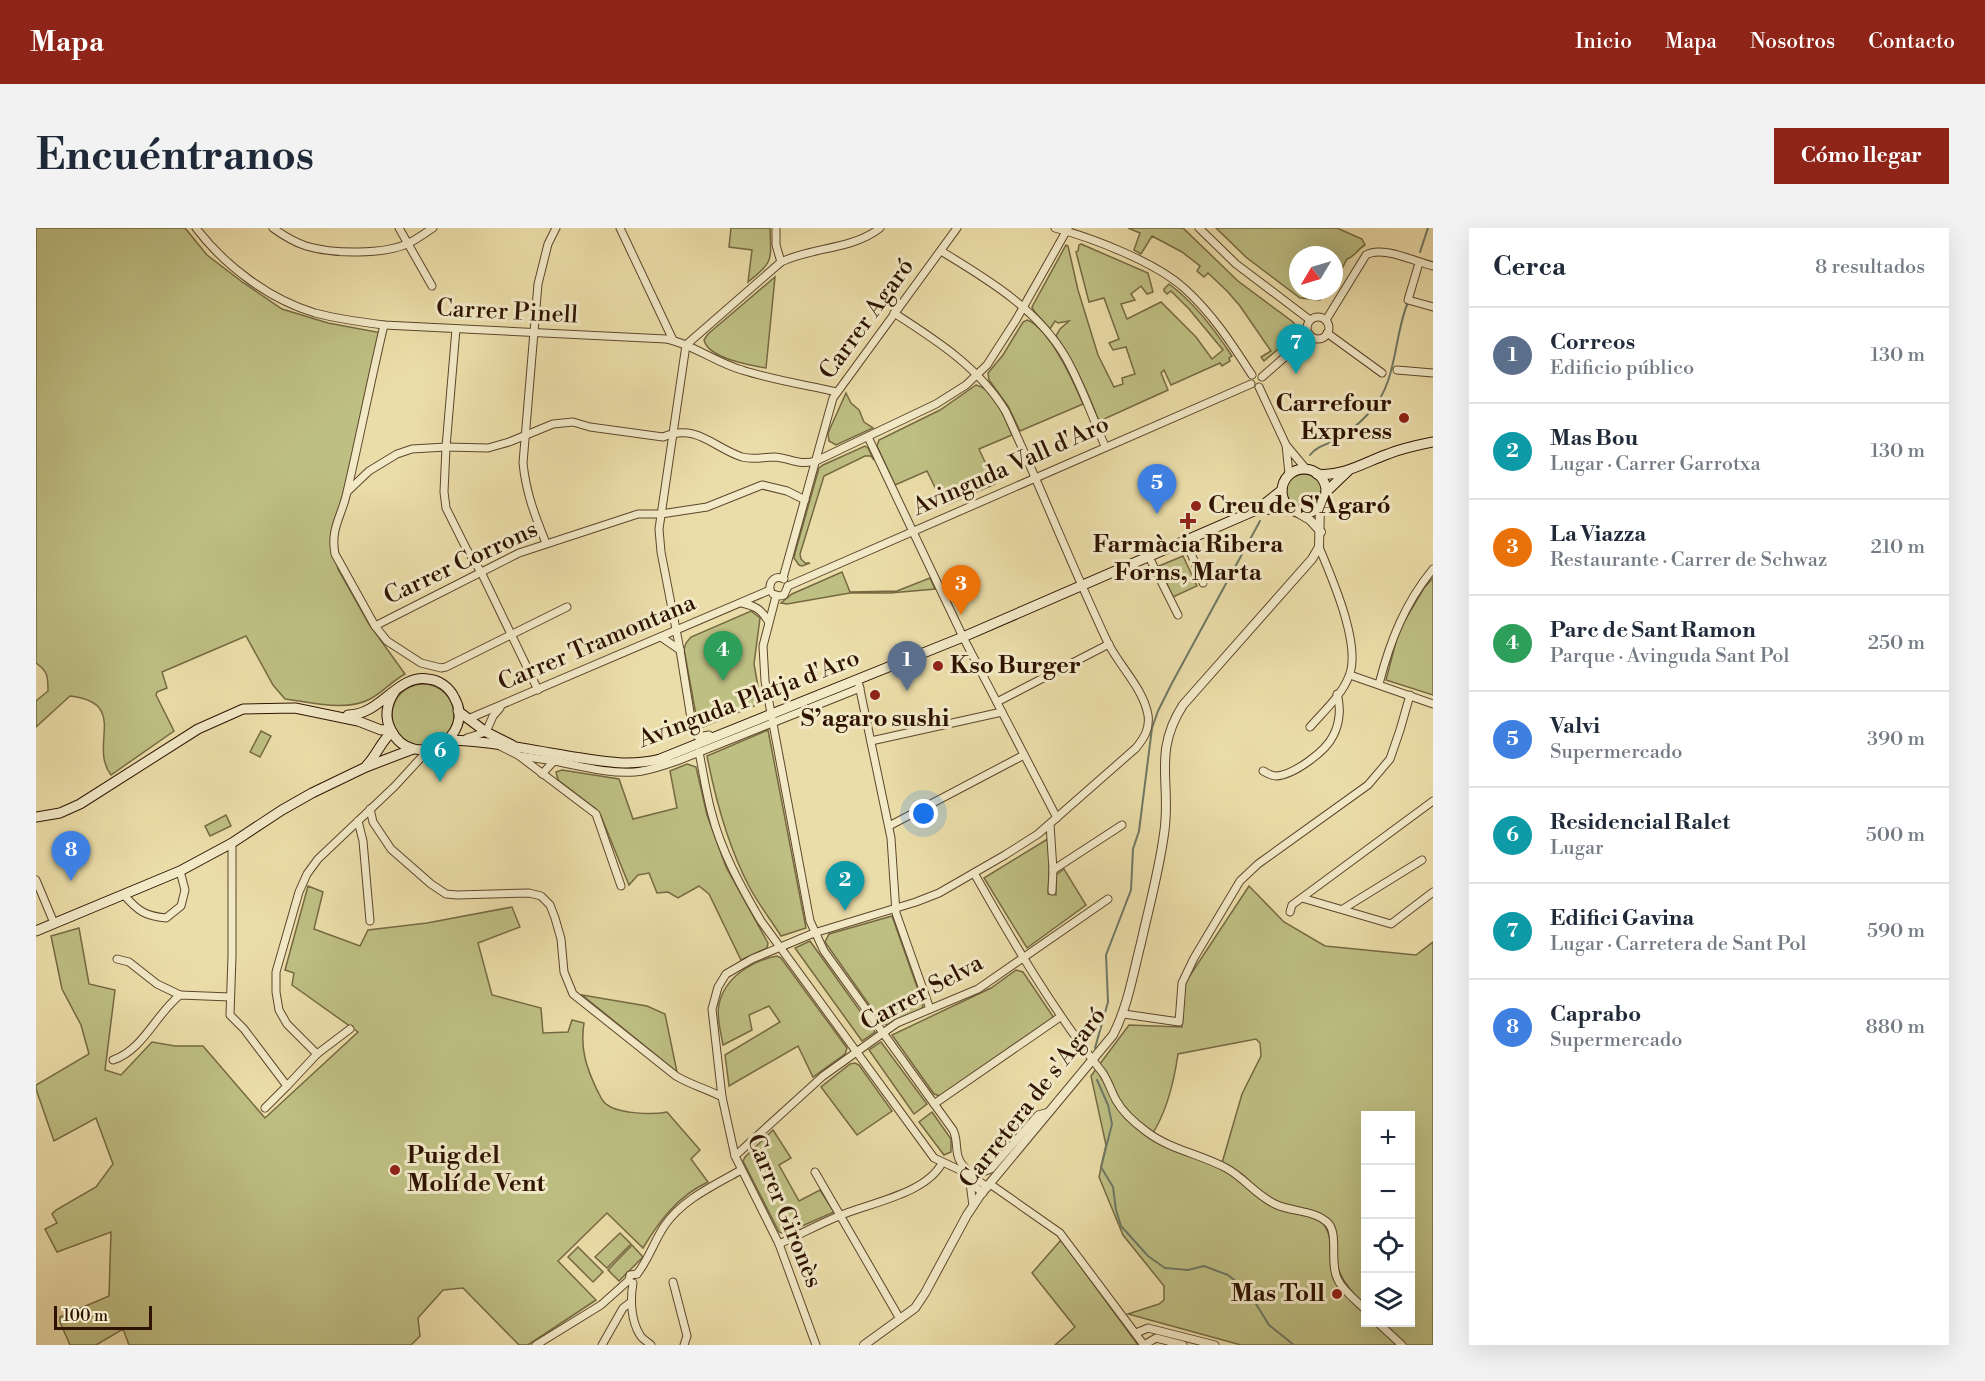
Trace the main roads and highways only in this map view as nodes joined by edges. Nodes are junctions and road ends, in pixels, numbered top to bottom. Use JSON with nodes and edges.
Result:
{"nodes":[{"id":1,"x":1433,"y":442,"type":"edge"},
{"id":2,"x":1348,"y":471,"type":"junction"},
{"id":3,"x":1317,"y":474,"type":"junction"},
{"id":4,"x":1282,"y":490,"type":"junction"},
{"id":5,"x":1326,"y":492,"type":"junction"},
{"id":6,"x":1289,"y":508,"type":"junction"},
{"id":7,"x":1256,"y":510,"type":"junction"},
{"id":8,"x":395,"y":691,"type":"junction"},
{"id":9,"x":458,"y":711,"type":"junction"},
{"id":10,"x":333,"y":715,"type":"junction"},
{"id":11,"x":371,"y":725,"type":"junction"},
{"id":12,"x":391,"y":730,"type":"junction"},
{"id":13,"x":448,"y":740,"type":"junction"},
{"id":14,"x":501,"y":743,"type":"junction"},
{"id":15,"x":382,"y":745,"type":"junction"},
{"id":16,"x":414,"y":749,"type":"junction"},
{"id":17,"x":366,"y":767,"type":"junction"},
{"id":18,"x":36,"y":817,"type":"edge"},
{"id":19,"x":36,"y":931,"type":"edge"}],
"edges":[{"from":1,"to":2,"type":"main road"},
{"from":2,"to":3,"type":"main road"},
{"from":2,"to":5,"type":"main road"},
{"from":3,"to":4,"type":"main road"},
{"from":3,"to":5,"type":"main road"},
{"from":4,"to":6,"type":"main road"},
{"from":4,"to":7,"type":"main road"},
{"from":5,"to":6,"type":"main road"},
{"from":6,"to":7,"type":"main road","name":"Avinguda Platja d'Aro"},
{"from":7,"to":14,"type":"main road","name":"Avinguda Platja d'Aro"},
{"from":8,"to":9,"type":"main road"},
{"from":8,"to":10,"type":"main road"},
{"from":8,"to":12,"type":"main road"},
{"from":9,"to":13,"type":"main road"},
{"from":9,"to":14,"type":"main road"},
{"from":10,"to":11,"type":"main road"},
{"from":10,"to":18,"type":"main road"},
{"from":11,"to":12,"type":"main road"},
{"from":11,"to":15,"type":"main road"},
{"from":12,"to":15,"type":"main road"},
{"from":12,"to":16,"type":"main road"},
{"from":13,"to":14,"type":"main road","name":"Avinguda Platja d'Aro"},
{"from":13,"to":16,"type":"main road"},
{"from":15,"to":17,"type":"main road"},
{"from":16,"to":17,"type":"main road"},
{"from":17,"to":19,"type":"main road"}]}
